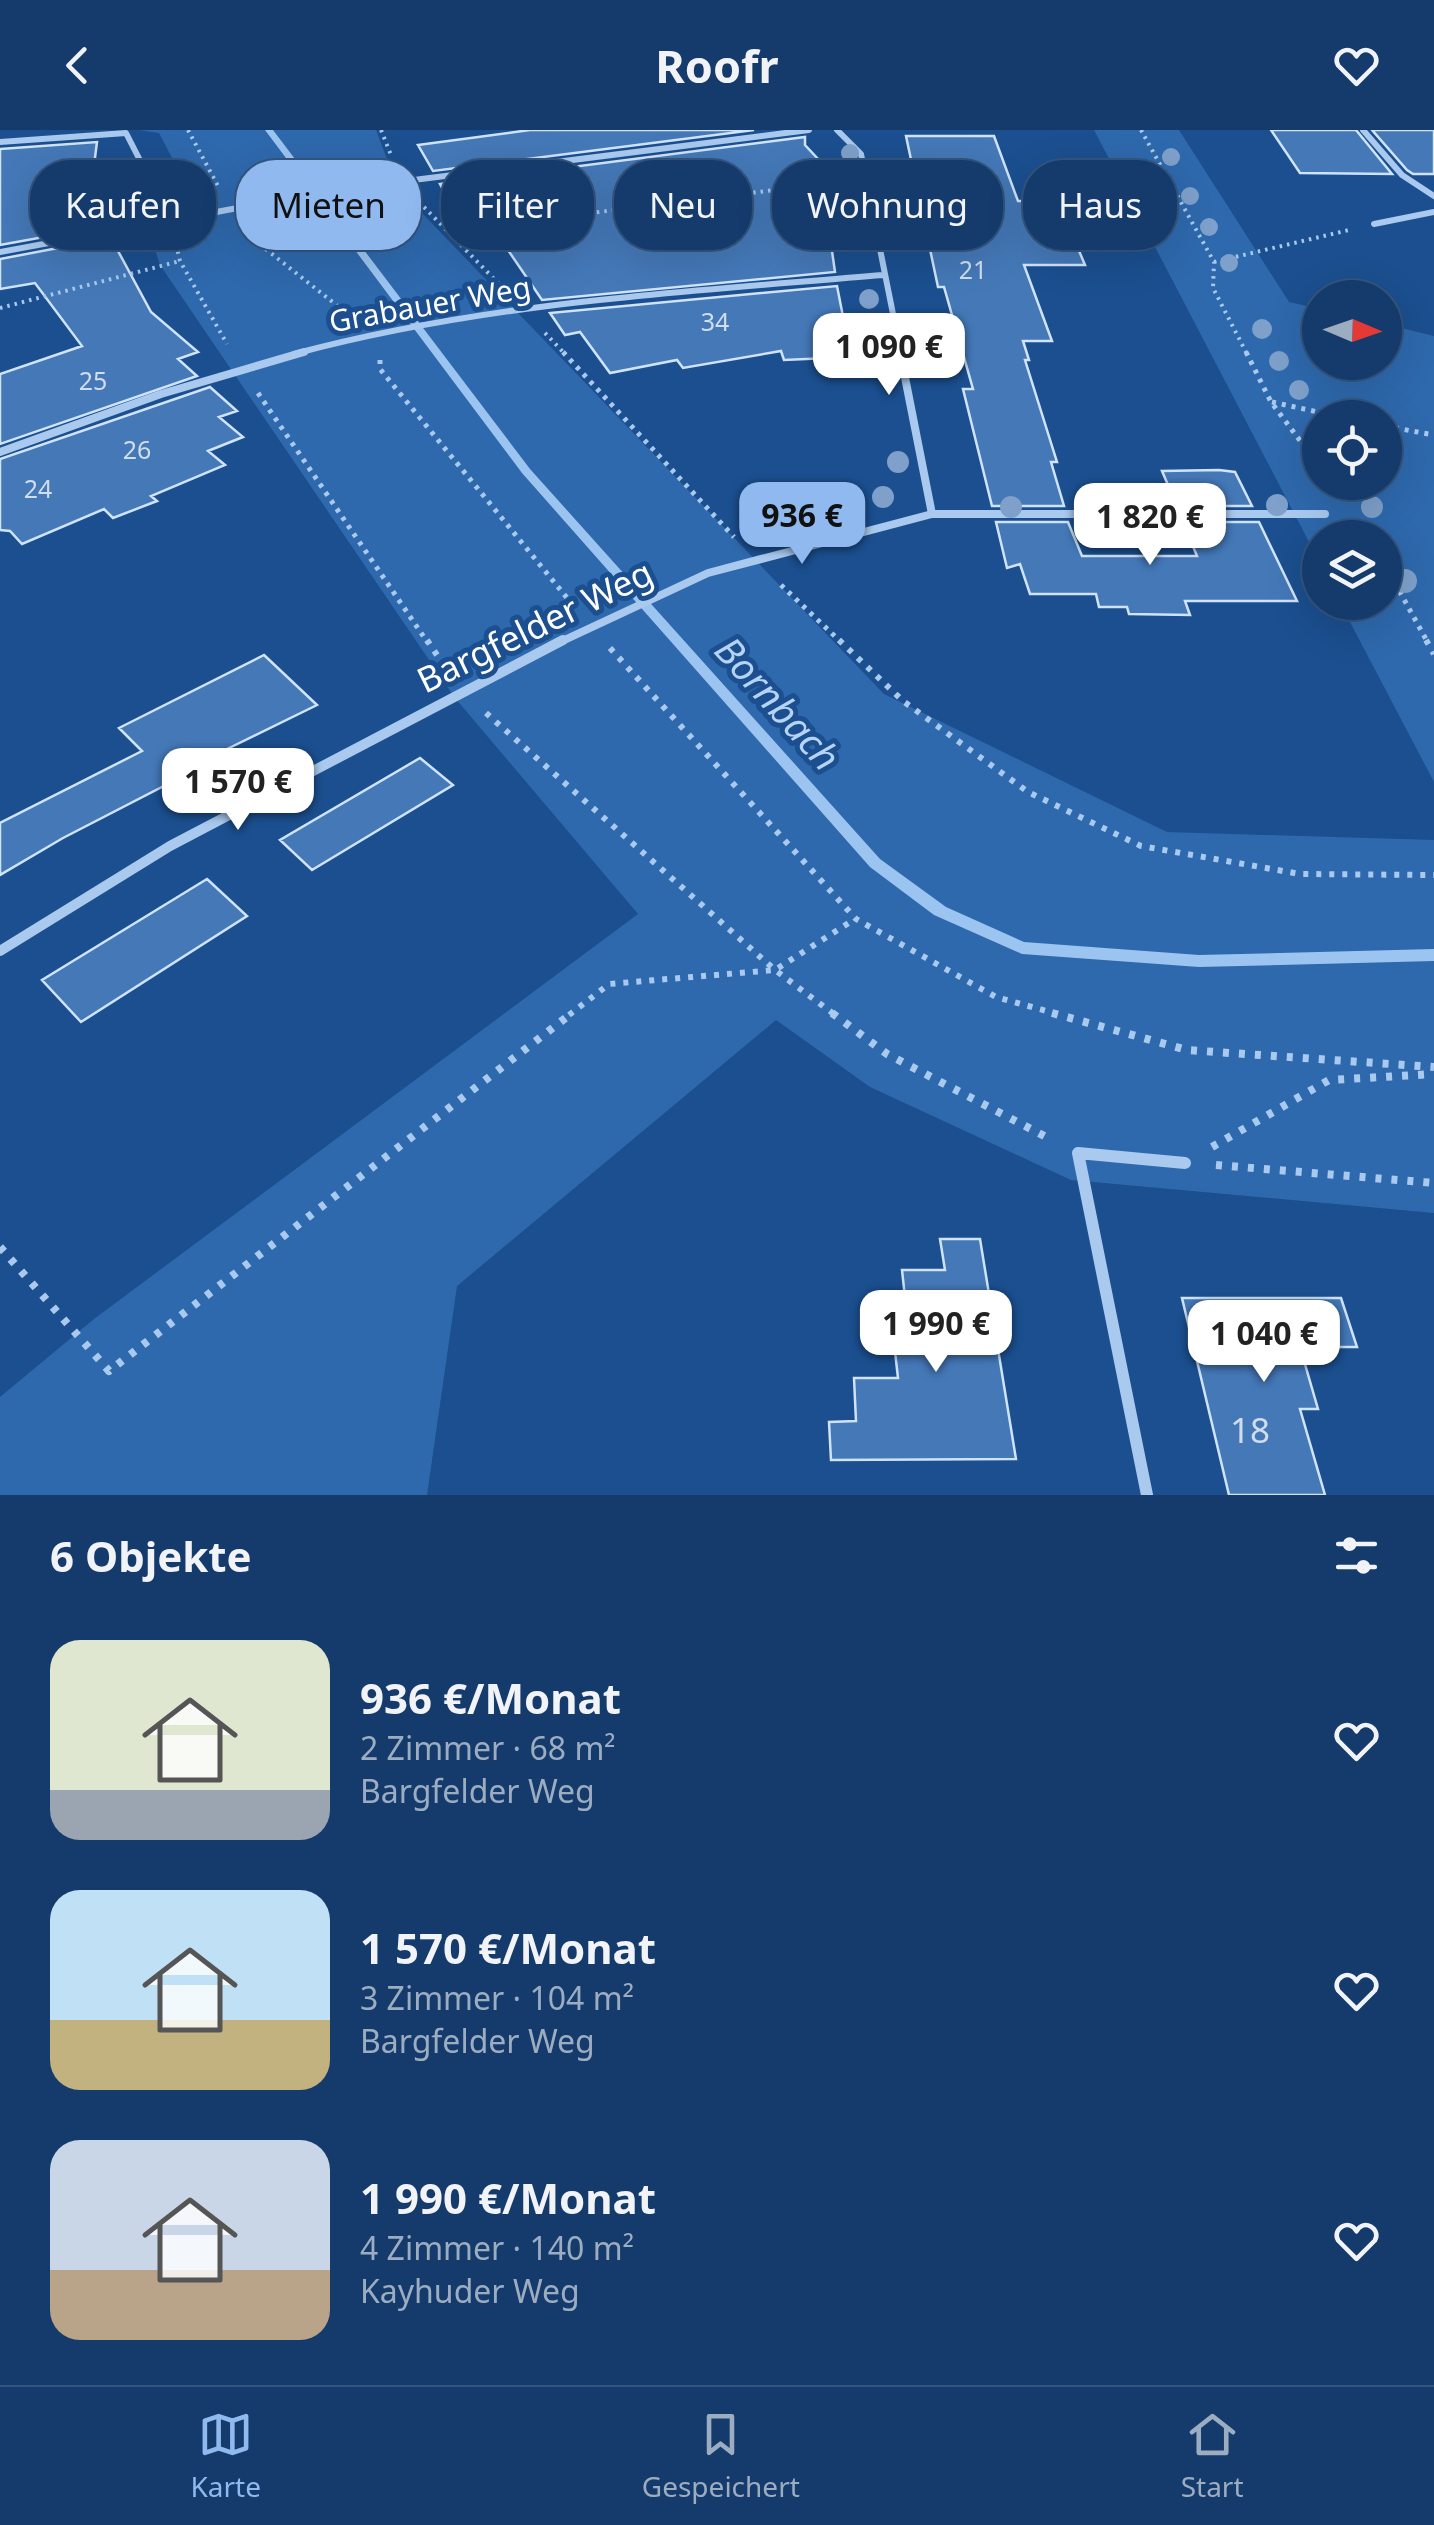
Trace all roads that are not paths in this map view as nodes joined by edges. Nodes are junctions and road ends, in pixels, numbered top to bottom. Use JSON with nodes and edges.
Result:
{"nodes":[{"id":1,"x":809,"y":130,"type":"edge"},
{"id":2,"x":838,"y":130,"type":"edge"},
{"id":3,"x":1363,"y":130,"type":"edge"},
{"id":4,"x":0,"y":142,"type":"edge"},
{"id":5,"x":139,"y":160,"type":"edge"},
{"id":6,"x":1434,"y":196,"type":"edge"},
{"id":7,"x":216,"y":211,"type":"edge"},
{"id":8,"x":1434,"y":212,"type":"edge"},
{"id":9,"x":1374,"y":224,"type":"road end"},
{"id":10,"x":30,"y":246,"type":"edge"},
{"id":11,"x":0,"y":252,"type":"edge"},
{"id":12,"x":883,"y":275,"type":"junction"},
{"id":13,"x":0,"y":452,"type":"edge"},
{"id":14,"x":932,"y":514,"type":"junction"},
{"id":15,"x":1325,"y":514,"type":"dead end"},
{"id":16,"x":0,"y":950,"type":"edge"},
{"id":17,"x":1185,"y":1163,"type":"road end"},
{"id":18,"x":1147,"y":1495,"type":"edge"}],
"edges":[{"from":1,"to":7,"type":"street"},
{"from":2,"to":12,"type":"street"},
{"from":3,"to":6,"type":"street"},
{"from":4,"to":5,"type":"street"},
{"from":8,"to":9,"type":"street"},
{"from":10,"to":11,"type":"street"},
{"from":12,"to":13,"type":"street","name":"Grabauer Weg"},
{"from":12,"to":14,"type":"street"},
{"from":14,"to":15,"type":"street","name":"Bargfelder Weg"},
{"from":14,"to":16,"type":"street","name":"Bargfelder Weg"},
{"from":17,"to":18,"type":"street"}]}
